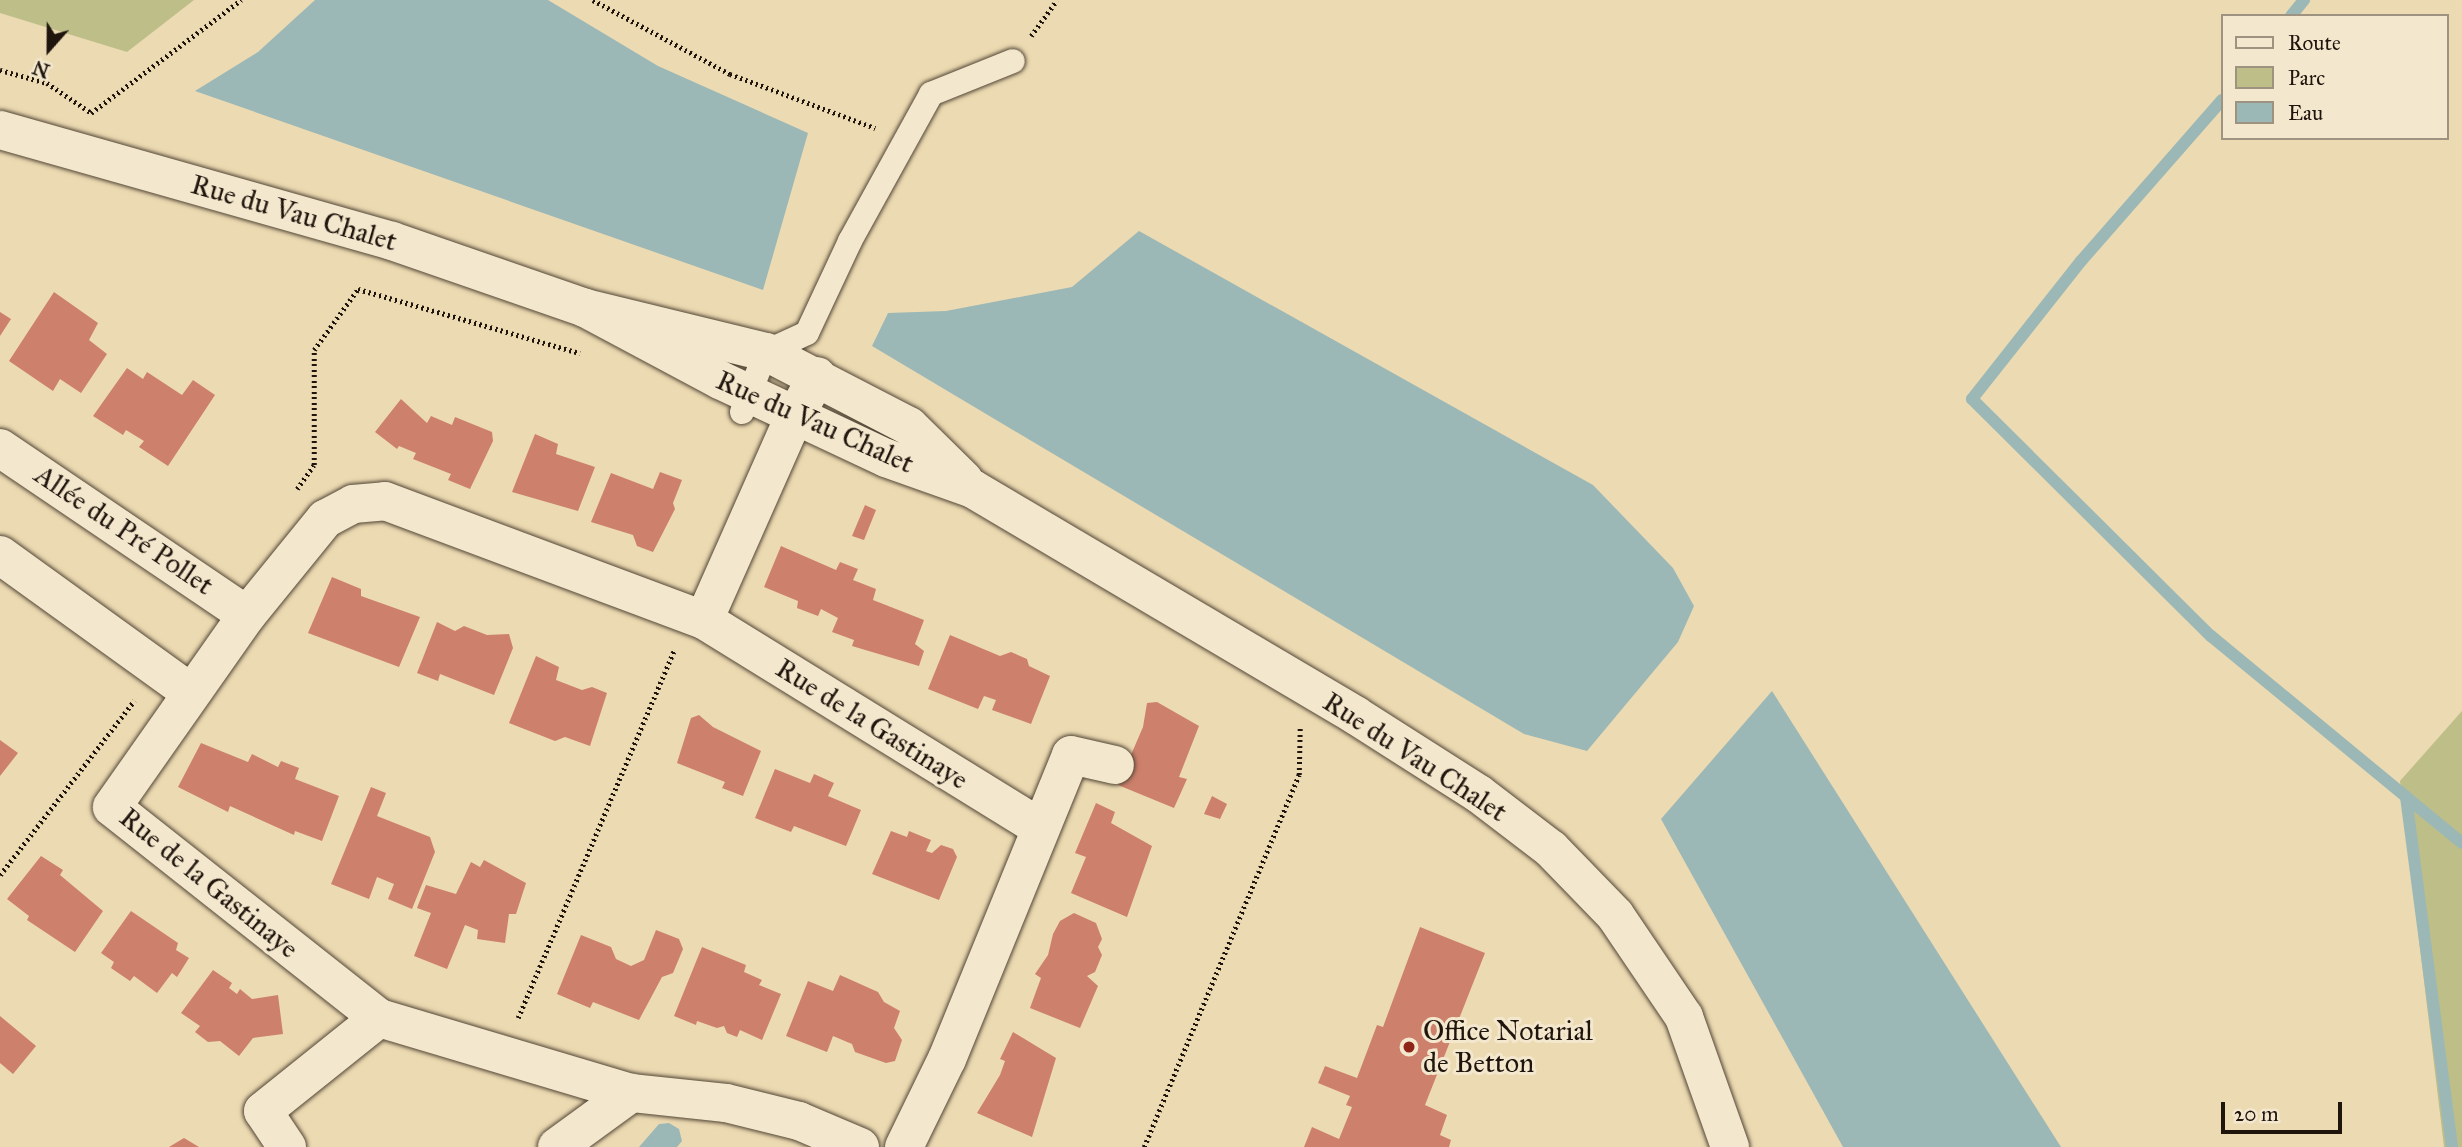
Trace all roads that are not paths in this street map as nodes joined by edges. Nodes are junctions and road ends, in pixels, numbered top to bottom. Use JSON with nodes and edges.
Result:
{"nodes":[{"id":1,"x":1013,"y":61,"type":"road end"},
{"id":2,"x":0,"y":130,"type":"edge"},
{"id":3,"x":585,"y":308,"type":"junction"},
{"id":4,"x":766,"y":352,"type":"junction"},
{"id":5,"x":817,"y":376,"type":"junction"},
{"id":6,"x":746,"y":402,"type":"junction"},
{"id":7,"x":797,"y":412,"type":"junction"},
{"id":8,"x":0,"y":448,"type":"edge"},
{"id":9,"x":973,"y":489,"type":"junction"},
{"id":10,"x":0,"y":555,"type":"edge"},
{"id":11,"x":247,"y":615,"type":"junction"},
{"id":12,"x":704,"y":620,"type":"junction"},
{"id":13,"x":190,"y":692,"type":"junction"},
{"id":14,"x":1115,"y":765,"type":"dead end"},
{"id":15,"x":1039,"y":827,"type":"junction"},
{"id":16,"x":379,"y":1018,"type":"junction"},
{"id":17,"x":631,"y":1093,"type":"junction"},
{"id":18,"x":287,"y":1147,"type":"edge"},
{"id":19,"x":557,"y":1147,"type":"edge"},
{"id":20,"x":860,"y":1147,"type":"edge"},
{"id":21,"x":904,"y":1147,"type":"edge"},
{"id":22,"x":1730,"y":1147,"type":"edge"}],
"edges":[{"from":1,"to":4,"type":"lane"},
{"from":2,"to":3,"type":"street","name":"Rue du Vau Chalet"},
{"from":3,"to":4,"type":"street","name":"Rue du Vau Chalet"},
{"from":3,"to":6,"type":"street","name":"Rue du Vau Chalet"},
{"from":4,"to":5,"type":"street","name":"Rue du Vau Chalet"},
{"from":4,"to":6,"type":"lane"},
{"from":5,"to":7,"type":"street"},
{"from":5,"to":9,"type":"street","name":"Rue du Vau Chalet"},
{"from":6,"to":7,"type":"street","name":"Rue du Vau Chalet"},
{"from":7,"to":9,"type":"street","name":"Rue du Vau Chalet"},
{"from":7,"to":12,"type":"street"},
{"from":8,"to":11,"type":"street","name":"Allée du Pré Pollet"},
{"from":9,"to":22,"type":"street","name":"Rue du Vau Chalet"},
{"from":10,"to":13,"type":"street"},
{"from":11,"to":12,"type":"street","name":"Rue de la Gastinaye"},
{"from":11,"to":13,"type":"street","name":"Rue de la Gastinaye"},
{"from":12,"to":15,"type":"street","name":"Rue de la Gastinaye"},
{"from":13,"to":16,"type":"street","name":"Rue de la Gastinaye"},
{"from":14,"to":15,"type":"street"},
{"from":15,"to":21,"type":"street"},
{"from":16,"to":17,"type":"street","name":"Rue de la Gastinaye"},
{"from":16,"to":18,"type":"street"},
{"from":17,"to":19,"type":"street"},
{"from":17,"to":20,"type":"street","name":"Rue de la Gastinaye"}]}
